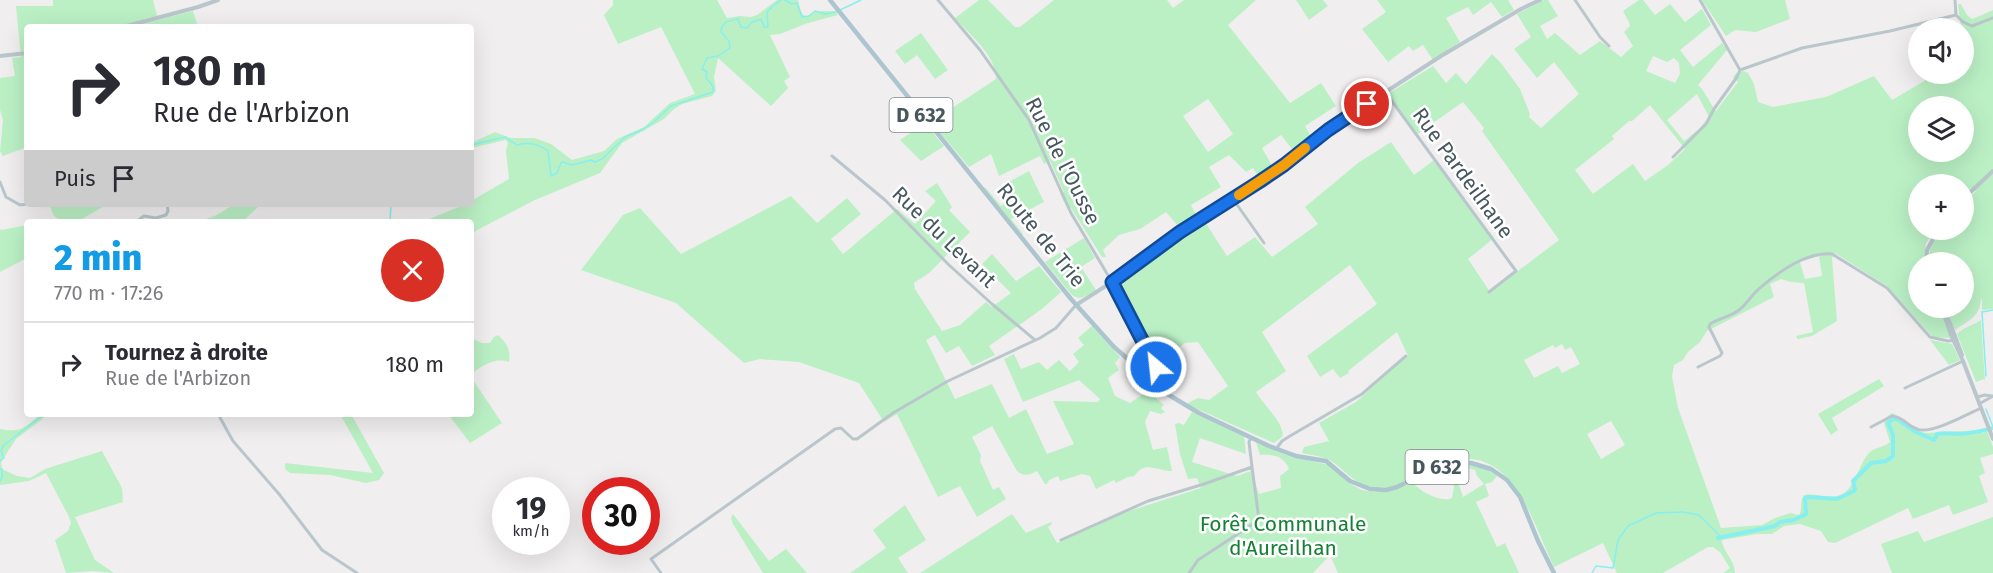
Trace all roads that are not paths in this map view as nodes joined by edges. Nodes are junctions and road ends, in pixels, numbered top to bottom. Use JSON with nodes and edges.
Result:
{"nodes":[{"id":1,"x":219,"y":0,"type":"edge"},
{"id":2,"x":830,"y":0,"type":"edge"},
{"id":3,"x":938,"y":0,"type":"edge"},
{"id":4,"x":1540,"y":0,"type":"edge"},
{"id":5,"x":1575,"y":0,"type":"edge"},
{"id":6,"x":1700,"y":0,"type":"edge"},
{"id":7,"x":1955,"y":0,"type":"edge"},
{"id":8,"x":1956,"y":15,"type":"junction"},
{"id":9,"x":1993,"y":18,"type":"edge"},
{"id":10,"x":134,"y":24,"type":"edge"},
{"id":11,"x":1609,"y":45,"type":"dead end"},
{"id":12,"x":24,"y":53,"type":"edge"},
{"id":13,"x":0,"y":56,"type":"edge"},
{"id":14,"x":1740,"y":70,"type":"junction"},
{"id":15,"x":1386,"y":93,"type":"junction"},
{"id":16,"x":832,"y":156,"type":"dead end"},
{"id":17,"x":1673,"y":158,"type":"dead end"},
{"id":18,"x":1993,"y":171,"type":"edge"},
{"id":19,"x":0,"y":182,"type":"edge"},
{"id":20,"x":1974,"y":189,"type":"edge"},
{"id":21,"x":1233,"y":199,"type":"junction"},
{"id":22,"x":24,"y":204,"type":"edge"},
{"id":23,"x":167,"y":207,"type":"edge"},
{"id":24,"x":140,"y":219,"type":"edge"},
{"id":25,"x":1263,"y":243,"type":"dead end"},
{"id":26,"x":1112,"y":282,"type":"junction"},
{"id":27,"x":1489,"y":292,"type":"dead end"},
{"id":28,"x":1076,"y":304,"type":"junction"},
{"id":29,"x":1946,"y":318,"type":"edge"},
{"id":30,"x":1035,"y":340,"type":"junction"},
{"id":31,"x":1955,"y":340,"type":"junction"},
{"id":32,"x":1406,"y":356,"type":"dead end"},
{"id":33,"x":1963,"y":361,"type":"junction"},
{"id":34,"x":1698,"y":367,"type":"dead end"},
{"id":35,"x":1158,"y":385,"type":"junction"},
{"id":36,"x":1905,"y":388,"type":"dead end"},
{"id":37,"x":1977,"y":397,"type":"junction"},
{"id":38,"x":1993,"y":397,"type":"edge"},
{"id":39,"x":1980,"y":406,"type":"junction"},
{"id":40,"x":220,"y":417,"type":"edge"},
{"id":41,"x":1871,"y":427,"type":"dead end"},
{"id":42,"x":1992,"y":435,"type":"edge"},
{"id":43,"x":1251,"y":438,"type":"junction"},
{"id":44,"x":1276,"y":449,"type":"junction"},
{"id":45,"x":1252,"y":467,"type":"junction"},
{"id":46,"x":1060,"y":540,"type":"dead end"},
{"id":47,"x":357,"y":573,"type":"edge"},
{"id":48,"x":661,"y":573,"type":"edge"},
{"id":49,"x":1189,"y":573,"type":"edge"},
{"id":50,"x":1554,"y":573,"type":"edge"}],
"edges":[{"from":1,"to":10,"type":"street"},
{"from":2,"to":28,"type":"main road","name":"Route de Trie","number":"D 632"},
{"from":3,"to":26,"type":"street","name":"Rue de l'Ousse"},
{"from":4,"to":15,"type":"street"},
{"from":5,"to":11,"type":"street"},
{"from":6,"to":14,"type":"street"},
{"from":7,"to":8,"type":"street"},
{"from":8,"to":9,"type":"street"},
{"from":8,"to":14,"type":"street"},
{"from":12,"to":13,"type":"street"},
{"from":14,"to":17,"type":"street"},
{"from":15,"to":21,"type":"street"},
{"from":15,"to":27,"type":"street","name":"Rue Pardeilhane"},
{"from":16,"to":30,"type":"street","name":"Rue du Levant"},
{"from":18,"to":20,"type":"street"},
{"from":19,"to":22,"type":"street"},
{"from":21,"to":25,"type":"street"},
{"from":21,"to":26,"type":"street"},
{"from":23,"to":24,"type":"street"},
{"from":26,"to":28,"type":"street"},
{"from":26,"to":35,"type":"street","name":"Rue de l'Ousse"},
{"from":28,"to":30,"type":"street"},
{"from":28,"to":35,"type":"main road","name":"Route de Trie","number":"D 632"},
{"from":29,"to":31,"type":"street"},
{"from":30,"to":48,"type":"street"},
{"from":31,"to":33,"type":"street"},
{"from":31,"to":34,"type":"street"},
{"from":32,"to":44,"type":"street"},
{"from":33,"to":36,"type":"street"},
{"from":33,"to":37,"type":"street"},
{"from":35,"to":43,"type":"main road","name":"Route de Trie","number":"D 632"},
{"from":37,"to":38,"type":"street"},
{"from":37,"to":39,"type":"street"},
{"from":38,"to":39,"type":"street"},
{"from":39,"to":41,"type":"street"},
{"from":39,"to":42,"type":"street"},
{"from":40,"to":47,"type":"street"},
{"from":43,"to":44,"type":"main road","number":"D 632"},
{"from":43,"to":45,"type":"street"},
{"from":44,"to":50,"type":"main road","number":"D 632"},
{"from":45,"to":46,"type":"street"},
{"from":45,"to":49,"type":"street"}]}
